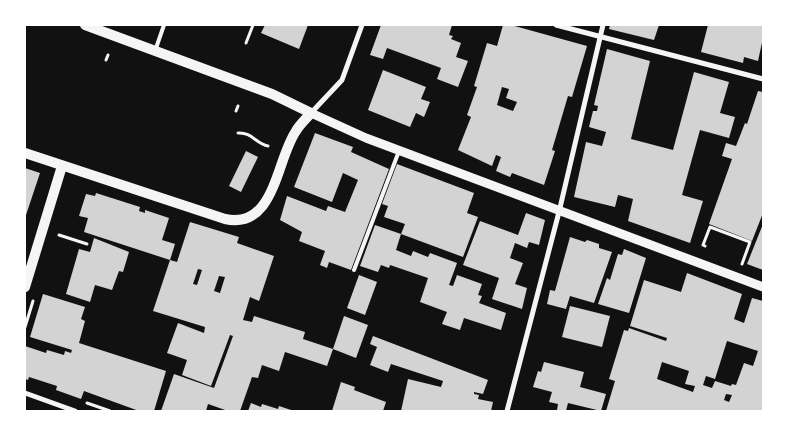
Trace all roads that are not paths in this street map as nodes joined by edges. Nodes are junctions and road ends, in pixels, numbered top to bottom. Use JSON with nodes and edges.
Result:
{"nodes":[{"id":1,"x":85,"y":25,"type":"edge"},
{"id":2,"x":164,"y":25,"type":"edge"},
{"id":3,"x":362,"y":25,"type":"edge"},
{"id":4,"x":556,"y":25,"type":"edge"},
{"id":5,"x":604,"y":25,"type":"edge"},
{"id":6,"x":600,"y":36,"type":"junction"},
{"id":7,"x":155,"y":51,"type":"junction"},
{"id":8,"x":763,"y":79,"type":"edge"},
{"id":9,"x":312,"y":113,"type":"junction"},
{"id":10,"x":399,"y":150,"type":"junction"},
{"id":11,"x":25,"y":153,"type":"edge"},
{"id":12,"x":62,"y":166,"type":"junction"},
{"id":13,"x":559,"y":212,"type":"junction"},
{"id":14,"x":354,"y":270,"type":"dead end"},
{"id":15,"x":25,"y":287,"type":"edge"},
{"id":16,"x":763,"y":288,"type":"edge"},
{"id":17,"x":25,"y":393,"type":"edge"},
{"id":18,"x":75,"y":411,"type":"edge"},
{"id":19,"x":507,"y":411,"type":"edge"}],
"edges":[{"from":1,"to":7,"type":"main road"},
{"from":2,"to":7,"type":"lane"},
{"from":3,"to":9,"type":"street"},
{"from":4,"to":6,"type":"street"},
{"from":5,"to":6,"type":"street"},
{"from":6,"to":8,"type":"street"},
{"from":6,"to":13,"type":"street"},
{"from":7,"to":9,"type":"main road"},
{"from":9,"to":10,"type":"street"},
{"from":9,"to":12,"type":"main road"},
{"from":10,"to":13,"type":"street"},
{"from":10,"to":14,"type":"lane"},
{"from":11,"to":12,"type":"main road"},
{"from":12,"to":15,"type":"main road"},
{"from":13,"to":16,"type":"street"},
{"from":13,"to":19,"type":"street"},
{"from":17,"to":18,"type":"street"}]}
